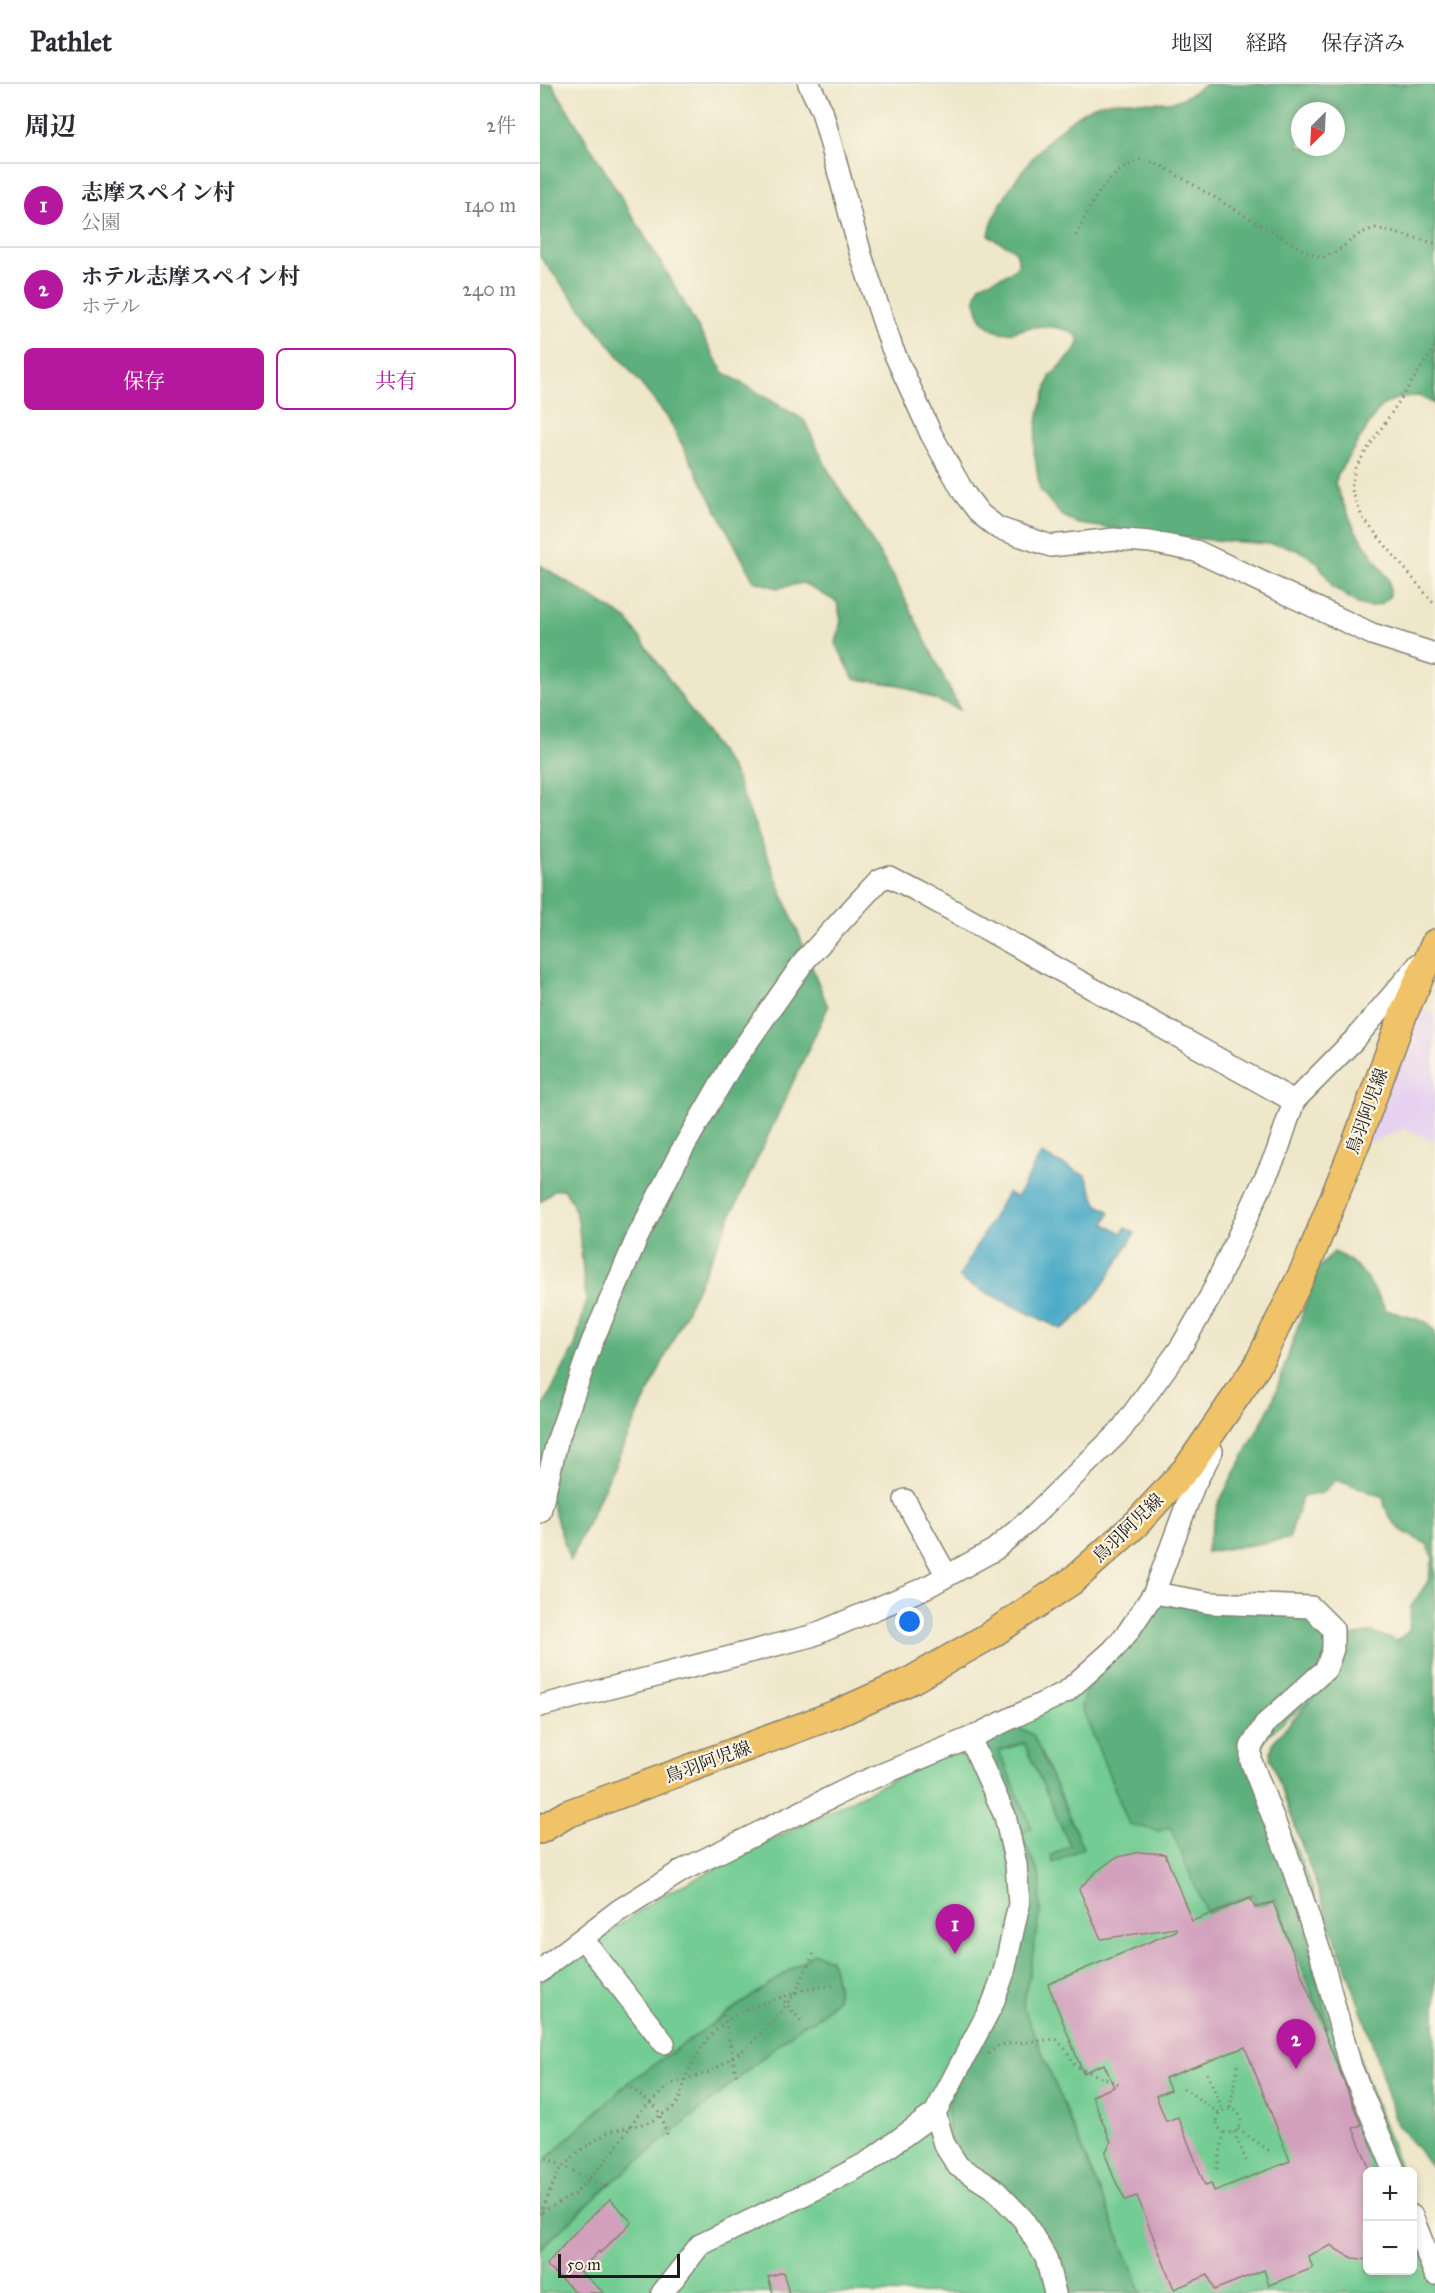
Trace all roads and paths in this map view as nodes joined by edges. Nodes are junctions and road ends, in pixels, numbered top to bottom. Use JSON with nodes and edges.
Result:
{"nodes":[{"id":1,"x":809,"y":84,"type":"edge"},
{"id":2,"x":1076,"y":236,"type":"dead end"},
{"id":3,"x":1435,"y":243,"type":"edge"},
{"id":4,"x":1435,"y":347,"type":"edge"},
{"id":5,"x":1435,"y":606,"type":"edge"},
{"id":6,"x":1435,"y":654,"type":"edge"},
{"id":7,"x":1434,"y":945,"type":"edge"},
{"id":8,"x":1294,"y":1101,"type":"junction"},
{"id":9,"x":1257,"y":1366,"type":"junction"},
{"id":10,"x":905,"y":1500,"type":"dead end"},
{"id":11,"x":540,"y":1512,"type":"edge"},
{"id":12,"x":947,"y":1576,"type":"junction"},
{"id":13,"x":1154,"y":1593,"type":"junction"},
{"id":14,"x":540,"y":1706,"type":"edge"},
{"id":15,"x":970,"y":1738,"type":"junction"},
{"id":16,"x":540,"y":1830,"type":"edge"},
{"id":17,"x":583,"y":1939,"type":"junction"},
{"id":18,"x":814,"y":1953,"type":"dead end"},
{"id":19,"x":540,"y":1972,"type":"edge"},
{"id":20,"x":837,"y":1985,"type":"dead end"},
{"id":21,"x":795,"y":1992,"type":"junction"},
{"id":22,"x":780,"y":1997,"type":"junction"},
{"id":23,"x":787,"y":2004,"type":"junction"},
{"id":24,"x":724,"y":2014,"type":"dead end"},
{"id":25,"x":726,"y":2021,"type":"junction"},
{"id":26,"x":804,"y":2024,"type":"dead end"},
{"id":27,"x":664,"y":2043,"type":"dead end"},
{"id":28,"x":732,"y":2059,"type":"junction"},
{"id":29,"x":1238,"y":2062,"type":"dead end"},
{"id":30,"x":1207,"y":2073,"type":"dead end"},
{"id":31,"x":737,"y":2078,"type":"dead end"},
{"id":32,"x":686,"y":2079,"type":"junction"},
{"id":33,"x":626,"y":2084,"type":"dead end"},
{"id":34,"x":1183,"y":2088,"type":"dead end"},
{"id":35,"x":650,"y":2101,"type":"junction"},
{"id":36,"x":1230,"y":2109,"type":"junction"},
{"id":37,"x":1221,"y":2112,"type":"junction"},
{"id":38,"x":936,"y":2113,"type":"junction"},
{"id":39,"x":661,"y":2115,"type":"junction"},
{"id":40,"x":631,"y":2127,"type":"junction"},
{"id":41,"x":1239,"y":2129,"type":"junction"},
{"id":42,"x":1234,"y":2132,"type":"junction"},
{"id":43,"x":1224,"y":2133,"type":"junction"},
{"id":44,"x":668,"y":2136,"type":"dead end"},
{"id":45,"x":1270,"y":2152,"type":"dead end"},
{"id":46,"x":546,"y":2158,"type":"dead end"},
{"id":47,"x":564,"y":2165,"type":"junction"},
{"id":48,"x":1248,"y":2165,"type":"dead end"},
{"id":49,"x":1393,"y":2167,"type":"edge"},
{"id":50,"x":1217,"y":2169,"type":"dead end"},
{"id":51,"x":589,"y":2178,"type":"junction"},
{"id":52,"x":608,"y":2187,"type":"dead end"},
{"id":53,"x":540,"y":2213,"type":"edge"},
{"id":54,"x":1415,"y":2221,"type":"edge"},
{"id":55,"x":1435,"y":2274,"type":"edge"},
{"id":56,"x":662,"y":2293,"type":"edge"},
{"id":57,"x":1055,"y":2293,"type":"edge"}],
"edges":[{"from":1,"to":6,"type":"street"},
{"from":2,"to":3,"type":"path"},
{"from":4,"to":5,"type":"path"},
{"from":7,"to":8,"type":"street"},
{"from":7,"to":9,"type":"main road","name":"鳥羽阿児線"},
{"from":8,"to":11,"type":"street"},
{"from":8,"to":12,"type":"street"},
{"from":9,"to":13,"type":"street"},
{"from":9,"to":16,"type":"main road","name":"鳥羽阿児線"},
{"from":10,"to":12,"type":"street"},
{"from":12,"to":14,"type":"street"},
{"from":13,"to":15,"type":"street"},
{"from":13,"to":49,"type":"street"},
{"from":15,"to":17,"type":"street"},
{"from":15,"to":38,"type":"street"},
{"from":17,"to":19,"type":"street"},
{"from":17,"to":27,"type":"street"},
{"from":18,"to":21,"type":"path"},
{"from":20,"to":21,"type":"path"},
{"from":21,"to":22,"type":"path"},
{"from":21,"to":23,"type":"path"},
{"from":22,"to":23,"type":"path"},
{"from":22,"to":25,"type":"path"},
{"from":23,"to":26,"type":"path"},
{"from":23,"to":28,"type":"path"},
{"from":24,"to":25,"type":"path"},
{"from":25,"to":28,"type":"path"},
{"from":25,"to":32,"type":"path"},
{"from":28,"to":31,"type":"path"},
{"from":28,"to":32,"type":"path"},
{"from":29,"to":36,"type":"path"},
{"from":30,"to":37,"type":"path"},
{"from":32,"to":35,"type":"path"},
{"from":32,"to":39,"type":"path"},
{"from":33,"to":35,"type":"path"},
{"from":34,"to":37,"type":"path"},
{"from":35,"to":39,"type":"path"},
{"from":35,"to":40,"type":"path"},
{"from":36,"to":37,"type":"path"},
{"from":36,"to":41,"type":"path"},
{"from":37,"to":43,"type":"path"},
{"from":38,"to":56,"type":"street"},
{"from":38,"to":57,"type":"street"},
{"from":39,"to":40,"type":"path"},
{"from":39,"to":44,"type":"path"},
{"from":40,"to":47,"type":"path"},
{"from":40,"to":51,"type":"path"},
{"from":41,"to":42,"type":"path"},
{"from":41,"to":45,"type":"path"},
{"from":42,"to":43,"type":"path"},
{"from":42,"to":48,"type":"path"},
{"from":43,"to":50,"type":"path"},
{"from":46,"to":47,"type":"path"},
{"from":47,"to":51,"type":"path"},
{"from":47,"to":53,"type":"path"},
{"from":51,"to":52,"type":"path"},
{"from":51,"to":53,"type":"path"},
{"from":54,"to":55,"type":"street"}]}
